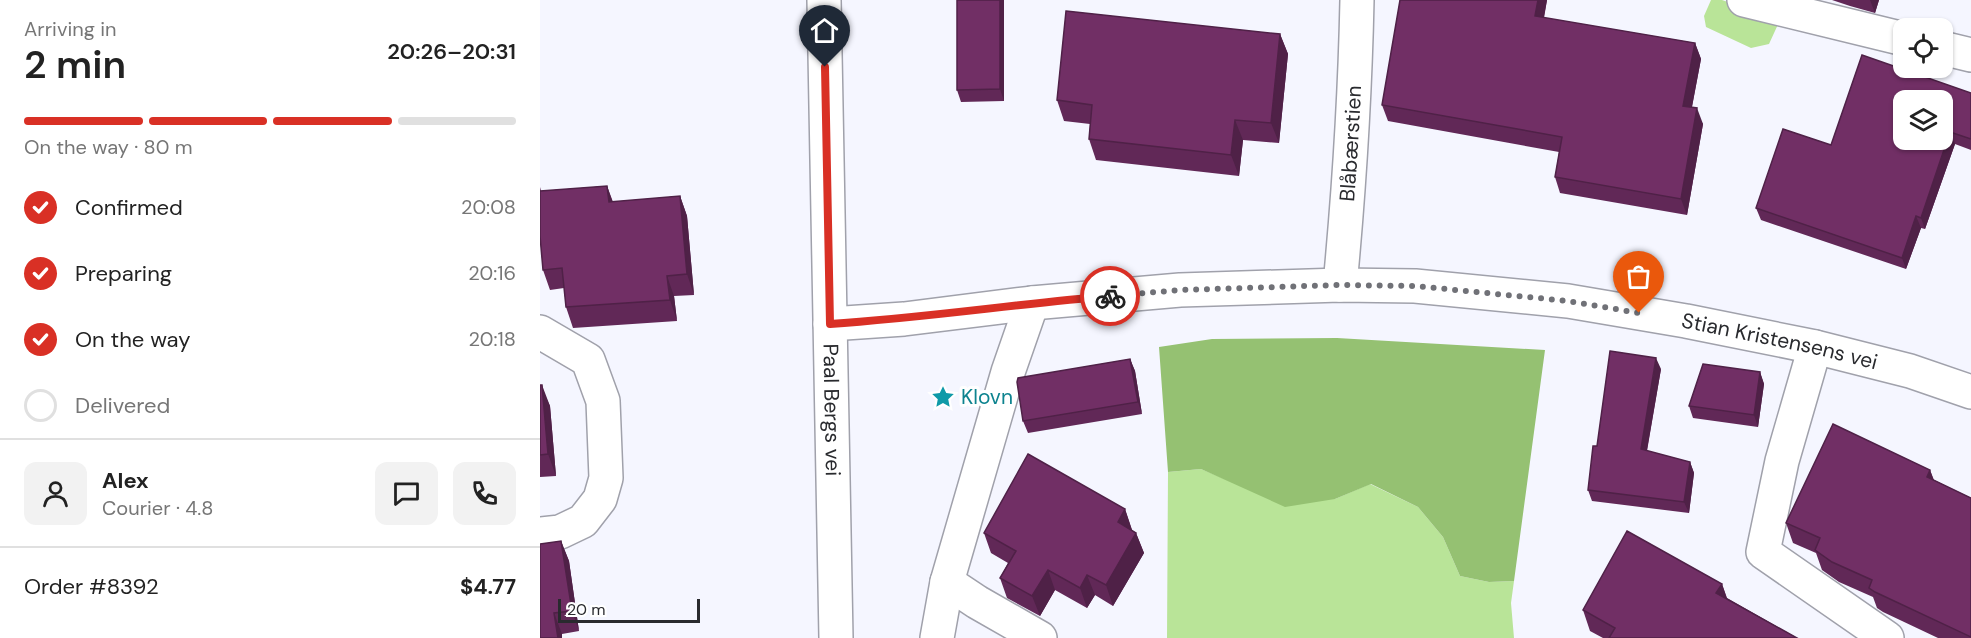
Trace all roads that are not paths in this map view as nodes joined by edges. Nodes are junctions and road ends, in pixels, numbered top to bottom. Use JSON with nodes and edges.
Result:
{"nodes":[{"id":1,"x":824,"y":0,"type":"edge"},
{"id":2,"x":1357,"y":0,"type":"edge"},
{"id":3,"x":1744,"y":0,"type":"edge"},
{"id":4,"x":1893,"y":36,"type":"edge"},
{"id":5,"x":1953,"y":51,"type":"edge"},
{"id":6,"x":1971,"y":55,"type":"edge"},
{"id":7,"x":1340,"y":285,"type":"junction"},
{"id":8,"x":1032,"y":303,"type":"junction"},
{"id":9,"x":830,"y":324,"type":"junction"},
{"id":10,"x":540,"y":332,"type":"edge"},
{"id":11,"x":1815,"y":347,"type":"junction"},
{"id":12,"x":1971,"y":392,"type":"edge"},
{"id":13,"x":540,"y":534,"type":"edge"},
{"id":14,"x":947,"y":582,"type":"junction"},
{"id":15,"x":836,"y":638,"type":"edge"},
{"id":16,"x":937,"y":638,"type":"edge"},
{"id":17,"x":1040,"y":638,"type":"edge"},
{"id":18,"x":1887,"y":638,"type":"edge"}],
"edges":[{"from":1,"to":9,"type":"street","name":"Paal Bergs vei"},
{"from":2,"to":7,"type":"street","name":"Blåbærstien"},
{"from":3,"to":4,"type":"street"},
{"from":5,"to":6,"type":"street"},
{"from":7,"to":8,"type":"street","name":"Stian Kristensens vei"},
{"from":7,"to":11,"type":"street","name":"Stian Kristensens vei"},
{"from":8,"to":9,"type":"street","name":"Stian Kristensens vei"},
{"from":8,"to":14,"type":"street"},
{"from":9,"to":15,"type":"street","name":"Paal Bergs vei"},
{"from":10,"to":13,"type":"street"},
{"from":11,"to":12,"type":"street","name":"Stian Kristensens vei"},
{"from":11,"to":18,"type":"street"},
{"from":14,"to":16,"type":"street"},
{"from":14,"to":17,"type":"street"}]}
